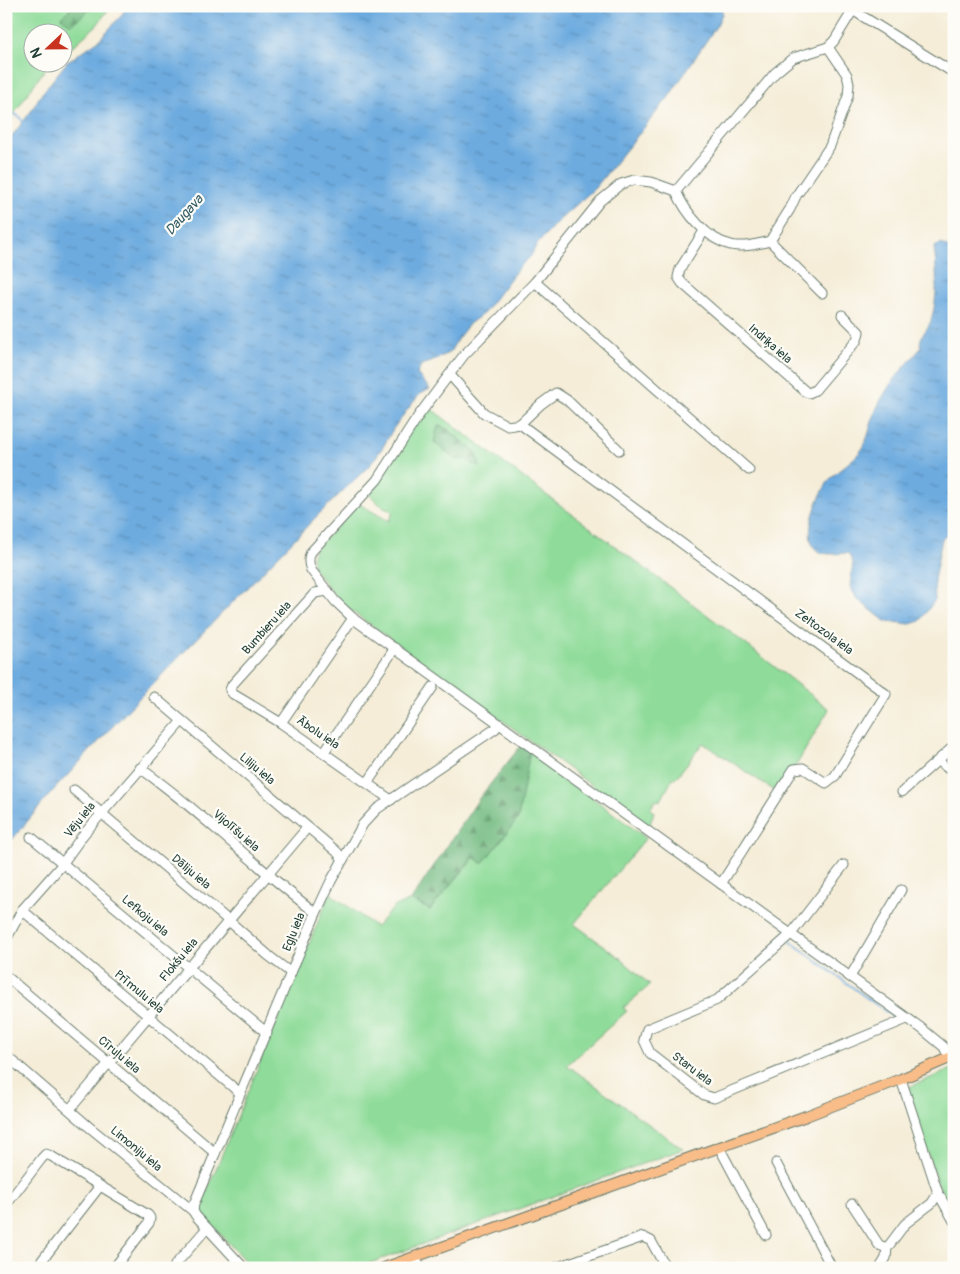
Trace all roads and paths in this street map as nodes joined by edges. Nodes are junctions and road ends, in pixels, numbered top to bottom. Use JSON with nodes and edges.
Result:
{"nodes":[{"id":1,"x":849,"y":8,"type":"edge"},
{"id":2,"x":828,"y":47,"type":"junction"},
{"id":3,"x":954,"y":74,"type":"edge"},
{"id":4,"x":676,"y":191,"type":"junction"},
{"id":5,"x":704,"y":231,"type":"junction"},
{"id":6,"x":770,"y":241,"type":"junction"},
{"id":7,"x":535,"y":282,"type":"junction"},
{"id":8,"x":822,"y":293,"type":"dead end"},
{"id":9,"x":842,"y":315,"type":"dead end"},
{"id":10,"x":450,"y":375,"type":"junction"},
{"id":11,"x":520,"y":424,"type":"junction"},
{"id":12,"x":619,"y":450,"type":"dead end"},
{"id":13,"x":748,"y":470,"type":"dead end"},
{"id":14,"x":328,"y":591,"type":"junction"},
{"id":15,"x":353,"y":618,"type":"junction"},
{"id":16,"x":395,"y":648,"type":"junction"},
{"id":17,"x":433,"y":687,"type":"dead end"},
{"id":18,"x":230,"y":690,"type":"joint"},
{"id":19,"x":154,"y":697,"type":"dead end"},
{"id":20,"x":181,"y":722,"type":"junction"},
{"id":21,"x":281,"y":723,"type":"junction"},
{"id":22,"x":499,"y":724,"type":"junction"},
{"id":23,"x":954,"y":746,"type":"edge"},
{"id":24,"x":324,"y":752,"type":"junction"},
{"id":25,"x":938,"y":761,"type":"junction"},
{"id":26,"x":140,"y":768,"type":"junction"},
{"id":27,"x":954,"y":773,"type":"edge"},
{"id":28,"x":368,"y":782,"type":"junction"},
{"id":29,"x":74,"y":790,"type":"dead end"},
{"id":30,"x":902,"y":792,"type":"dead end"},
{"id":31,"x":391,"y":800,"type":"junction"},
{"id":32,"x":101,"y":813,"type":"junction"},
{"id":33,"x":308,"y":828,"type":"junction"},
{"id":34,"x":31,"y":837,"type":"dead end"},
{"id":35,"x":344,"y":860,"type":"junction"},
{"id":36,"x":62,"y":863,"type":"junction"},
{"id":37,"x":844,"y":865,"type":"dead end"},
{"id":38,"x":268,"y":875,"type":"junction"},
{"id":39,"x":721,"y":884,"type":"junction"},
{"id":40,"x":901,"y":890,"type":"dead end"},
{"id":41,"x":22,"y":910,"type":"junction"},
{"id":42,"x":316,"y":913,"type":"junction"},
{"id":43,"x":229,"y":921,"type":"junction"},
{"id":44,"x":791,"y":934,"type":"junction"},
{"id":45,"x":6,"y":940,"type":"edge"},
{"id":46,"x":188,"y":968,"type":"junction"},
{"id":47,"x":291,"y":973,"type":"junction"},
{"id":48,"x":6,"y":976,"type":"edge"},
{"id":49,"x":850,"y":977,"type":"junction"},
{"id":50,"x":148,"y":1016,"type":"junction"},
{"id":51,"x":908,"y":1019,"type":"junction"},
{"id":52,"x":267,"y":1032,"type":"junction"},
{"id":53,"x":6,"y":1055,"type":"edge"},
{"id":54,"x":952,"y":1057,"type":"edge"},
{"id":55,"x":109,"y":1062,"type":"junction"},
{"id":56,"x":901,"y":1079,"type":"junction"},
{"id":57,"x":240,"y":1093,"type":"junction"},
{"id":58,"x":70,"y":1109,"type":"junction"},
{"id":59,"x":719,"y":1147,"type":"junction"},
{"id":60,"x":216,"y":1153,"type":"junction"},
{"id":61,"x":776,"y":1163,"type":"dead end"},
{"id":62,"x":100,"y":1186,"type":"junction"},
{"id":63,"x":938,"y":1193,"type":"junction"},
{"id":64,"x":852,"y":1204,"type":"dead end"},
{"id":65,"x":6,"y":1205,"type":"edge"},
{"id":66,"x":193,"y":1210,"type":"junction"},
{"id":67,"x":954,"y":1221,"type":"edge"},
{"id":68,"x":207,"y":1228,"type":"junction"},
{"id":69,"x":766,"y":1235,"type":"dead end"},
{"id":70,"x":887,"y":1248,"type":"junction"},
{"id":71,"x":414,"y":1257,"type":"junction"},
{"id":72,"x":175,"y":1265,"type":"dead end"},
{"id":73,"x":36,"y":1268,"type":"edge"},
{"id":74,"x":114,"y":1268,"type":"edge"},
{"id":75,"x":244,"y":1268,"type":"edge"},
{"id":76,"x":384,"y":1268,"type":"edge"},
{"id":77,"x":420,"y":1268,"type":"edge"},
{"id":78,"x":555,"y":1268,"type":"edge"},
{"id":79,"x":666,"y":1268,"type":"edge"},
{"id":80,"x":832,"y":1268,"type":"edge"},
{"id":81,"x":880,"y":1268,"type":"edge"}],
"edges":[{"from":1,"to":2,"type":"street"},
{"from":1,"to":3,"type":"street"},
{"from":2,"to":4,"type":"street"},
{"from":2,"to":6,"type":"street"},
{"from":4,"to":5,"type":"street"},
{"from":4,"to":7,"type":"street"},
{"from":5,"to":6,"type":"street"},
{"from":5,"to":9,"type":"street","name":"Indriķa iela"},
{"from":6,"to":8,"type":"street"},
{"from":7,"to":10,"type":"street"},
{"from":7,"to":13,"type":"street"},
{"from":10,"to":11,"type":"street"},
{"from":10,"to":14,"type":"street"},
{"from":11,"to":12,"type":"street"},
{"from":11,"to":39,"type":"street","name":"Zeltozola iela"},
{"from":14,"to":15,"type":"street"},
{"from":14,"to":18,"type":"street","name":"Bumbieru iela"},
{"from":15,"to":16,"type":"street"},
{"from":15,"to":21,"type":"street"},
{"from":16,"to":22,"type":"street"},
{"from":16,"to":24,"type":"street"},
{"from":17,"to":28,"type":"street"},
{"from":18,"to":21,"type":"street","name":"Ābolu iela"},
{"from":19,"to":20,"type":"street","name":"Liliju iela"},
{"from":20,"to":26,"type":"street","name":"Vēju iela"},
{"from":20,"to":33,"type":"street","name":"Liliju iela"},
{"from":21,"to":24,"type":"street","name":"Ābolu iela"},
{"from":22,"to":31,"type":"street","name":"Egļu iela"},
{"from":22,"to":39,"type":"street"},
{"from":23,"to":25,"type":"street"},
{"from":24,"to":28,"type":"street","name":"Ābolu iela"},
{"from":25,"to":27,"type":"street"},
{"from":25,"to":30,"type":"street"},
{"from":26,"to":32,"type":"street","name":"Vēju iela"},
{"from":26,"to":38,"type":"street","name":"Vijolīšu iela"},
{"from":28,"to":31,"type":"street","name":"Ābolu iela"},
{"from":29,"to":32,"type":"street","name":"Dāliju iela"},
{"from":31,"to":35,"type":"street","name":"Egļu iela"},
{"from":32,"to":36,"type":"street","name":"Vēju iela"},
{"from":32,"to":43,"type":"street","name":"Dāliju iela"},
{"from":33,"to":35,"type":"street","name":"Liliju iela"},
{"from":33,"to":38,"type":"street","name":"Flokšu iela"},
{"from":34,"to":36,"type":"street","name":"Lefkoju iela"},
{"from":35,"to":42,"type":"street","name":"Egļu iela"},
{"from":36,"to":41,"type":"street","name":"Vēju iela"},
{"from":36,"to":46,"type":"street","name":"Lefkoju iela"},
{"from":37,"to":44,"type":"street"},
{"from":38,"to":42,"type":"street","name":"Vijolīšu iela"},
{"from":38,"to":43,"type":"street","name":"Flokšu iela"},
{"from":39,"to":44,"type":"street"},
{"from":40,"to":49,"type":"street"},
{"from":41,"to":45,"type":"street","name":"Vēju iela"},
{"from":41,"to":50,"type":"street","name":"Prīmulu iela"},
{"from":42,"to":47,"type":"street","name":"Egļu iela"},
{"from":43,"to":46,"type":"street","name":"Flokšu iela"},
{"from":43,"to":47,"type":"street","name":"Dāliju iela"},
{"from":44,"to":49,"type":"street"},
{"from":44,"to":51,"type":"street","name":"Staru iela"},
{"from":46,"to":50,"type":"street","name":"Flokšu iela"},
{"from":46,"to":52,"type":"street","name":"Lefkoju iela"},
{"from":47,"to":52,"type":"street","name":"Egļu iela"},
{"from":48,"to":55,"type":"street","name":"Cīruļu iela"},
{"from":49,"to":51,"type":"street"},
{"from":50,"to":55,"type":"street","name":"Flokšu iela"},
{"from":50,"to":57,"type":"street","name":"Prīmulu iela"},
{"from":51,"to":54,"type":"street"},
{"from":52,"to":57,"type":"street","name":"Egļu iela"},
{"from":53,"to":58,"type":"street","name":"Limoniju iela"},
{"from":54,"to":56,"type":"main road"},
{"from":55,"to":58,"type":"street","name":"Flokšu iela"},
{"from":55,"to":60,"type":"street","name":"Cīruļu iela"},
{"from":56,"to":59,"type":"main road"},
{"from":56,"to":63,"type":"street"},
{"from":57,"to":60,"type":"street","name":"Egļu iela"},
{"from":58,"to":66,"type":"street","name":"Limoniju iela"},
{"from":59,"to":69,"type":"street"},
{"from":59,"to":71,"type":"main road"},
{"from":60,"to":66,"type":"street","name":"Egļu iela"},
{"from":61,"to":80,"type":"street"},
{"from":62,"to":65,"type":"street"},
{"from":62,"to":73,"type":"street"},
{"from":62,"to":74,"type":"street"},
{"from":63,"to":67,"type":"street"},
{"from":63,"to":70,"type":"street"},
{"from":64,"to":70,"type":"street"},
{"from":66,"to":68,"type":"street","name":"Limoniju iela"},
{"from":68,"to":72,"type":"street"},
{"from":68,"to":75,"type":"street","name":"Limoniju iela"},
{"from":70,"to":81,"type":"street"},
{"from":71,"to":76,"type":"main road"},
{"from":71,"to":77,"type":"street"},
{"from":78,"to":79,"type":"street"}]}
